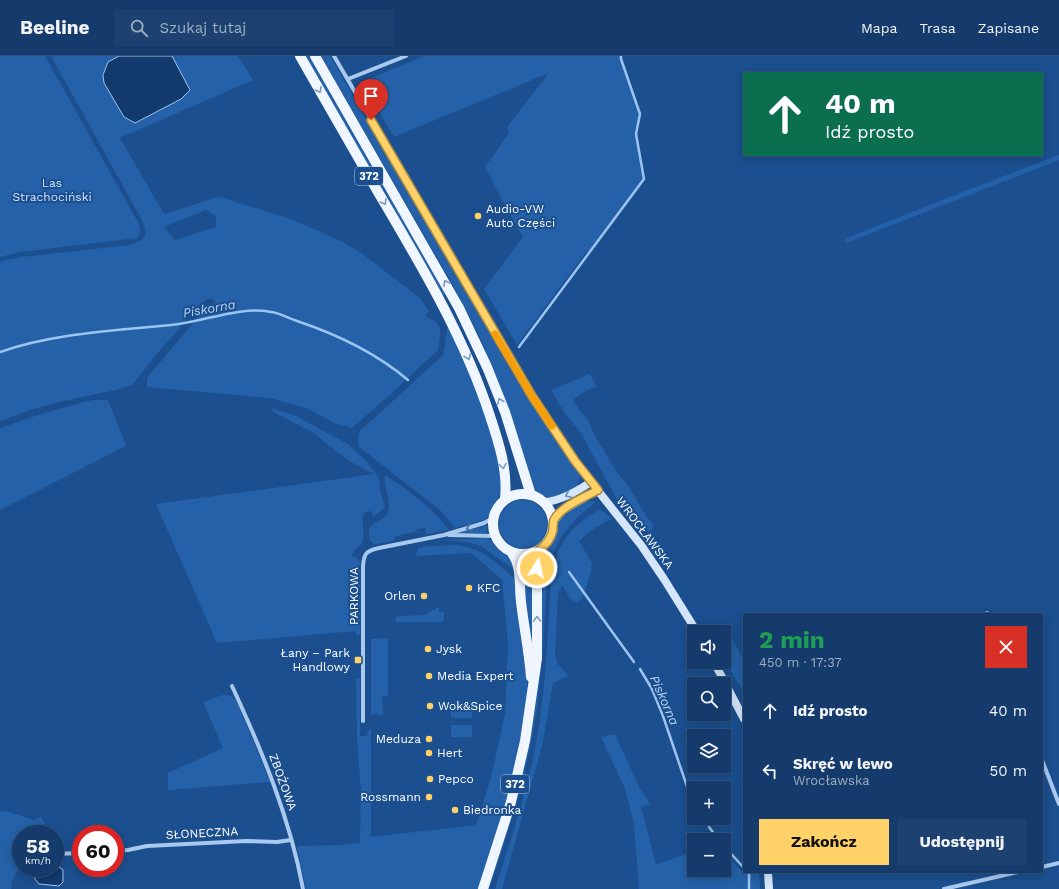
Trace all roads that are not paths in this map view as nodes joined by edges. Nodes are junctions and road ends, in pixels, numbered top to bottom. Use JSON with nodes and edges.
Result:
{"nodes":[{"id":1,"x":300,"y":56,"type":"edge"},
{"id":2,"x":315,"y":56,"type":"edge"},
{"id":3,"x":334,"y":56,"type":"edge"},
{"id":4,"x":406,"y":56,"type":"edge"},
{"id":5,"x":348,"y":79,"type":"junction"},
{"id":6,"x":591,"y":482,"type":"junction"},
{"id":7,"x":598,"y":490,"type":"junction"},
{"id":8,"x":531,"y":495,"type":"junction"},
{"id":9,"x":505,"y":499,"type":"junction"},
{"id":10,"x":544,"y":502,"type":"junction"},
{"id":11,"x":493,"y":518,"type":"junction"},
{"id":12,"x":553,"y":522,"type":"junction"},
{"id":13,"x":444,"y":535,"type":"junction"},
{"id":14,"x":495,"y":536,"type":"junction"},
{"id":15,"x":539,"y":550,"type":"junction"},
{"id":16,"x":512,"y":553,"type":"junction"},
{"id":17,"x":693,"y":625,"type":"edge"},
{"id":18,"x":718,"y":669,"type":"edge"},
{"id":19,"x":232,"y":686,"type":"dead end"},
{"id":20,"x":532,"y":694,"type":"junction"},
{"id":21,"x":743,"y":717,"type":"edge"},
{"id":22,"x":364,"y":721,"type":"dead end"},
{"id":23,"x":1043,"y":763,"type":"edge"},
{"id":24,"x":1059,"y":804,"type":"edge"},
{"id":25,"x":291,"y":840,"type":"junction"},
{"id":26,"x":124,"y":850,"type":"edge"},
{"id":27,"x":1059,"y":863,"type":"edge"},
{"id":28,"x":1043,"y":866,"type":"edge"},
{"id":29,"x":768,"y":873,"type":"edge"},
{"id":30,"x":1014,"y":873,"type":"edge"},
{"id":31,"x":303,"y":889,"type":"edge"},
{"id":32,"x":483,"y":889,"type":"edge"},
{"id":33,"x":769,"y":889,"type":"edge"},
{"id":34,"x":944,"y":889,"type":"edge"}],
"edges":[{"from":1,"to":9,"type":"main road","number":"372","one_way":true},
{"from":8,"to":2,"type":"main road","number":"372","one_way":true},
{"from":3,"to":5,"type":"street","name":"WROCŁAWSKA"},
{"from":4,"to":5,"type":"street"},
{"from":5,"to":6,"type":"street","name":"WROCŁAWSKA"},
{"from":6,"to":7,"type":"main road","name":"WROCŁAWSKA"},
{"from":6,"to":10,"type":"main road","one_way":true},
{"from":7,"to":12,"type":"main road"},
{"from":7,"to":17,"type":"main road","name":"WROCŁAWSKA"},
{"from":8,"to":9,"type":"main road"},
{"from":8,"to":10,"type":"main road"},
{"from":9,"to":11,"type":"main road"},
{"from":10,"to":12,"type":"main road"},
{"from":11,"to":13,"type":"street","one_way":true},
{"from":11,"to":14,"type":"main road"},
{"from":12,"to":15,"type":"main road"},
{"from":13,"to":14,"type":"street"},
{"from":13,"to":22,"type":"street","name":"PARKOWA"},
{"from":14,"to":16,"type":"main road","number":"372"},
{"from":15,"to":16,"type":"main road"},
{"from":20,"to":15,"type":"main road","number":"372","one_way":true},
{"from":16,"to":20,"type":"main road","number":"372"},
{"from":18,"to":21,"type":"main road"},
{"from":19,"to":25,"type":"street","name":"ZBOŻOWA"},
{"from":20,"to":32,"type":"main road","number":"372"},
{"from":23,"to":24,"type":"street"},
{"from":25,"to":26,"type":"street","name":"SŁONECZNA"},
{"from":25,"to":31,"type":"street","name":"ZBOŻOWA"},
{"from":27,"to":28,"type":"street"},
{"from":29,"to":33,"type":"main road"},
{"from":30,"to":34,"type":"street"}]}
